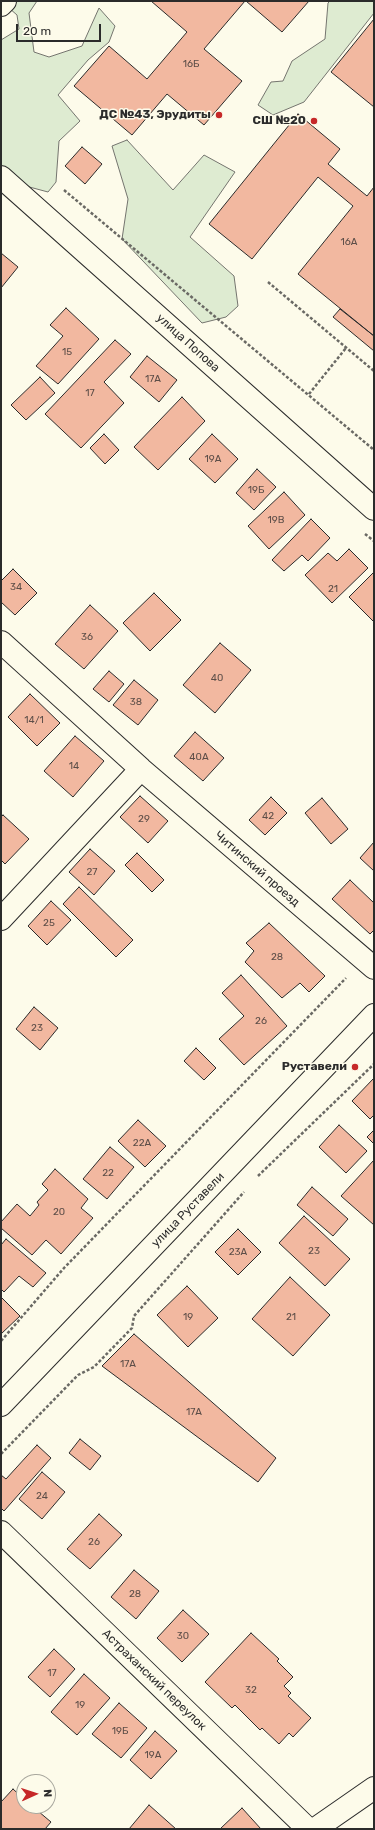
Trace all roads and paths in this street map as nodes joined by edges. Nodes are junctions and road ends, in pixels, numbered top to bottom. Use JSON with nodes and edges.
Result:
{"nodes":[{"id":1,"x":5,"y":1,"type":"edge"},
{"id":2,"x":1,"y":5,"type":"edge"},
{"id":3,"x":1,"y":178,"type":"edge"},
{"id":4,"x":64,"y":190,"type":"dead end"},
{"id":5,"x":268,"y":282,"type":"dead end"},
{"id":6,"x":346,"y":348,"type":"junction"},
{"id":7,"x":374,"y":371,"type":"edge"},
{"id":8,"x":308,"y":394,"type":"junction"},
{"id":9,"x":374,"y":450,"type":"edge"},
{"id":10,"x":374,"y":509,"type":"edge"},
{"id":11,"x":1,"y":642,"type":"edge"},
{"id":12,"x":141,"y":769,"type":"junction"},
{"id":13,"x":1,"y":919,"type":"edge"},
{"id":14,"x":369,"y":964,"type":"edge"},
{"id":15,"x":374,"y":1015,"type":"edge"},
{"id":16,"x":374,"y":1064,"type":"edge"},
{"id":17,"x":255,"y":1179,"type":"dead end"},
{"id":18,"x":244,"y":1191,"type":"dead end"},
{"id":19,"x":1,"y":1341,"type":"edge"},
{"id":20,"x":1,"y":1405,"type":"edge"},
{"id":21,"x":1,"y":1454,"type":"edge"},
{"id":22,"x":1,"y":1532,"type":"edge"},
{"id":23,"x":374,"y":1788,"type":"edge"},
{"id":24,"x":308,"y":1829,"type":"edge"},
{"id":25,"x":314,"y":1829,"type":"edge"}],
"edges":[{"from":1,"to":2,"type":"street"},
{"from":3,"to":10,"type":"street","name":"улица Попова"},
{"from":4,"to":8,"type":"path"},
{"from":5,"to":6,"type":"path"},
{"from":6,"to":7,"type":"path"},
{"from":6,"to":8,"type":"path"},
{"from":8,"to":9,"type":"path"},
{"from":11,"to":12,"type":"street","name":"Читинский проезд"},
{"from":12,"to":13,"type":"street"},
{"from":12,"to":14,"type":"street","name":"Читинский проезд"},
{"from":14,"to":19,"type":"path"},
{"from":15,"to":20,"type":"street","name":"улица Руставели"},
{"from":16,"to":17,"type":"path"},
{"from":18,"to":21,"type":"path"},
{"from":22,"to":24,"type":"street","name":"Астраханский переулок"},
{"from":23,"to":25,"type":"street"}]}
